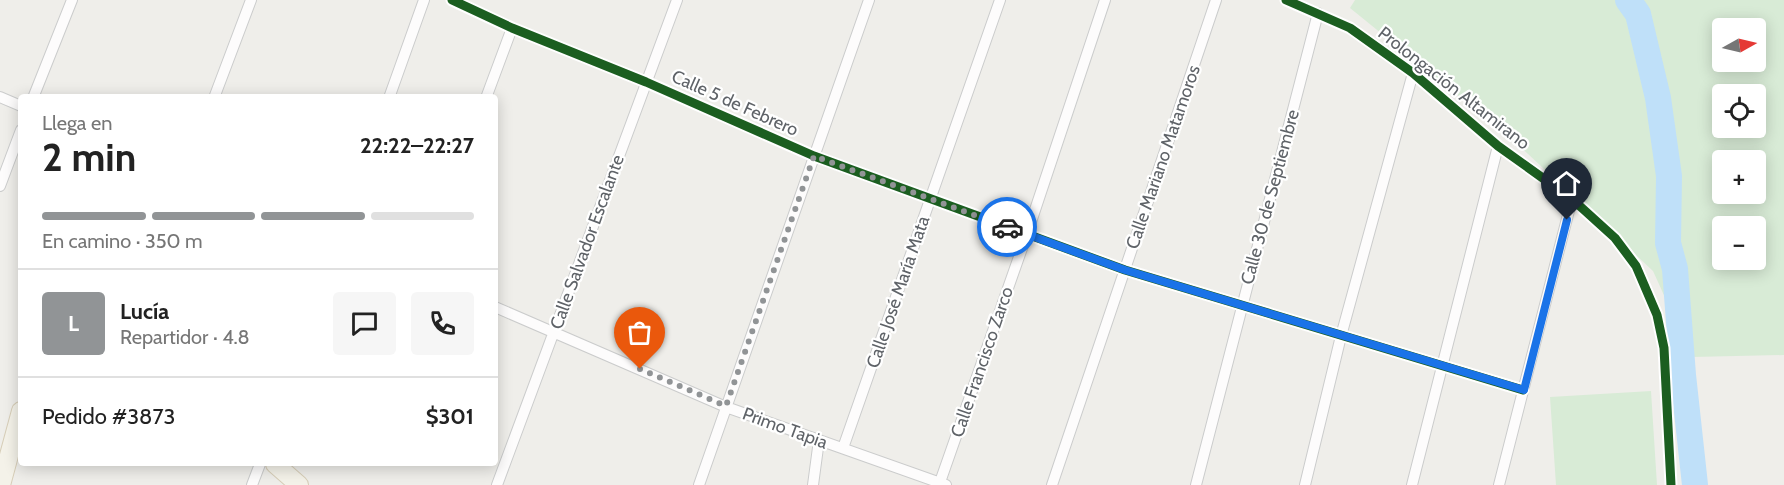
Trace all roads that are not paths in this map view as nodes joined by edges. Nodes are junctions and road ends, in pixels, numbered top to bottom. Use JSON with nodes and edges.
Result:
{"nodes":[{"id":1,"x":72,"y":0,"type":"edge"},
{"id":2,"x":250,"y":0,"type":"edge"},
{"id":3,"x":424,"y":0,"type":"edge"},
{"id":4,"x":452,"y":0,"type":"edge"},
{"id":5,"x":676,"y":0,"type":"edge"},
{"id":6,"x":868,"y":0,"type":"edge"},
{"id":7,"x":1000,"y":0,"type":"edge"},
{"id":8,"x":1105,"y":0,"type":"edge"},
{"id":9,"x":1216,"y":0,"type":"edge"},
{"id":10,"x":1286,"y":0,"type":"edge"},
{"id":11,"x":1301,"y":0,"type":"edge"},
{"id":12,"x":1318,"y":13,"type":"junction"},
{"id":13,"x":512,"y":28,"type":"junction"},
{"id":14,"x":1413,"y":74,"type":"junction"},
{"id":15,"x":646,"y":82,"type":"junction"},
{"id":16,"x":35,"y":94,"type":"edge"},
{"id":17,"x":215,"y":94,"type":"edge"},
{"id":18,"x":390,"y":94,"type":"edge"},
{"id":19,"x":487,"y":94,"type":"edge"},
{"id":20,"x":0,"y":97,"type":"edge"},
{"id":21,"x":18,"y":105,"type":"edge"},
{"id":22,"x":18,"y":138,"type":"edge"},
{"id":23,"x":1498,"y":146,"type":"junction"},
{"id":24,"x":814,"y":156,"type":"junction"},
{"id":25,"x":0,"y":186,"type":"edge"},
{"id":26,"x":930,"y":199,"type":"junction"},
{"id":27,"x":1572,"y":199,"type":"junction"},
{"id":28,"x":1027,"y":234,"type":"junction"},
{"id":29,"x":1125,"y":270,"type":"junction"},
{"id":30,"x":1241,"y":306,"type":"junction"},
{"id":31,"x":498,"y":308,"type":"edge"},
{"id":32,"x":554,"y":332,"type":"junction"},
{"id":33,"x":1341,"y":336,"type":"junction"},
{"id":34,"x":1441,"y":367,"type":"junction"},
{"id":35,"x":1524,"y":390,"type":"junction"},
{"id":36,"x":726,"y":406,"type":"junction"},
{"id":37,"x":18,"y":422,"type":"edge"},
{"id":38,"x":819,"y":440,"type":"junction"},
{"id":39,"x":843,"y":448,"type":"junction"},
{"id":40,"x":260,"y":466,"type":"edge"},
{"id":41,"x":277,"y":466,"type":"edge"},
{"id":42,"x":941,"y":484,"type":"edge"},
{"id":43,"x":1,"y":485,"type":"edge"},
{"id":44,"x":252,"y":485,"type":"edge"},
{"id":45,"x":299,"y":485,"type":"edge"},
{"id":46,"x":497,"y":485,"type":"edge"},
{"id":47,"x":699,"y":485,"type":"edge"},
{"id":48,"x":813,"y":485,"type":"edge"},
{"id":49,"x":1052,"y":485,"type":"edge"},
{"id":50,"x":1196,"y":485,"type":"edge"},
{"id":51,"x":1305,"y":485,"type":"edge"},
{"id":52,"x":1412,"y":485,"type":"edge"},
{"id":53,"x":1499,"y":485,"type":"edge"},
{"id":54,"x":1671,"y":485,"type":"edge"}],
"edges":[{"from":1,"to":16,"type":"street"},
{"from":2,"to":17,"type":"street"},
{"from":3,"to":18,"type":"street"},
{"from":4,"to":13,"type":"street","name":"Calle 5 de Febrero"},
{"from":5,"to":15,"type":"street","name":"Calle Salvador Escalante"},
{"from":6,"to":24,"type":"street"},
{"from":7,"to":26,"type":"street","name":"Calle José María Mata"},
{"from":8,"to":28,"type":"street","name":"Calle Francisco Zarco"},
{"from":9,"to":29,"type":"street","name":"Calle Mariano Matamoros"},
{"from":10,"to":12,"type":"street"},
{"from":11,"to":12,"type":"street"},
{"from":12,"to":14,"type":"street","name":"Prolongación Altamirano"},
{"from":12,"to":30,"type":"street","name":"Calle 30 de Septiembre"},
{"from":13,"to":15,"type":"street","name":"Calle 5 de Febrero"},
{"from":13,"to":19,"type":"street"},
{"from":14,"to":23,"type":"street","name":"Prolongación Altamirano"},
{"from":14,"to":33,"type":"street"},
{"from":15,"to":24,"type":"street","name":"Calle 5 de Febrero"},
{"from":15,"to":32,"type":"street","name":"Calle Salvador Escalante"},
{"from":20,"to":21,"type":"street"},
{"from":22,"to":25,"type":"street"},
{"from":23,"to":27,"type":"street","name":"Prolongación Altamirano"},
{"from":23,"to":34,"type":"street"},
{"from":24,"to":26,"type":"street","name":"Calle 5 de Febrero"},
{"from":24,"to":36,"type":"street"},
{"from":26,"to":28,"type":"street","name":"Calle 5 de Febrero"},
{"from":26,"to":39,"type":"street","name":"Calle José María Mata"},
{"from":27,"to":35,"type":"street"},
{"from":27,"to":54,"type":"street","name":"Prolongación Altamirano"},
{"from":28,"to":29,"type":"street","name":"Calle 5 de Febrero"},
{"from":28,"to":42,"type":"street","name":"Calle Francisco Zarco"},
{"from":29,"to":30,"type":"street","name":"Calle 5 de Febrero"},
{"from":29,"to":49,"type":"street","name":"Calle Mariano Matamoros"},
{"from":30,"to":33,"type":"street","name":"Calle 5 de Febrero"},
{"from":30,"to":50,"type":"street","name":"Calle 30 de Septiembre"},
{"from":31,"to":32,"type":"street","name":"Primo Tapia"},
{"from":32,"to":36,"type":"street","name":"Primo Tapia"},
{"from":32,"to":46,"type":"street","name":"Calle Salvador Escalante"},
{"from":33,"to":34,"type":"street","name":"Calle 5 de Febrero"},
{"from":33,"to":51,"type":"street"},
{"from":34,"to":35,"type":"street","name":"Calle 5 de Febrero"},
{"from":34,"to":52,"type":"street"},
{"from":35,"to":53,"type":"street"},
{"from":36,"to":38,"type":"street","name":"Primo Tapia"},
{"from":36,"to":47,"type":"street"},
{"from":37,"to":43,"type":"main road"},
{"from":38,"to":39,"type":"street","name":"Primo Tapia"},
{"from":38,"to":48,"type":"street"},
{"from":39,"to":42,"type":"street","name":"Primo Tapia"},
{"from":40,"to":44,"type":"street"},
{"from":41,"to":45,"type":"main road"}]}
